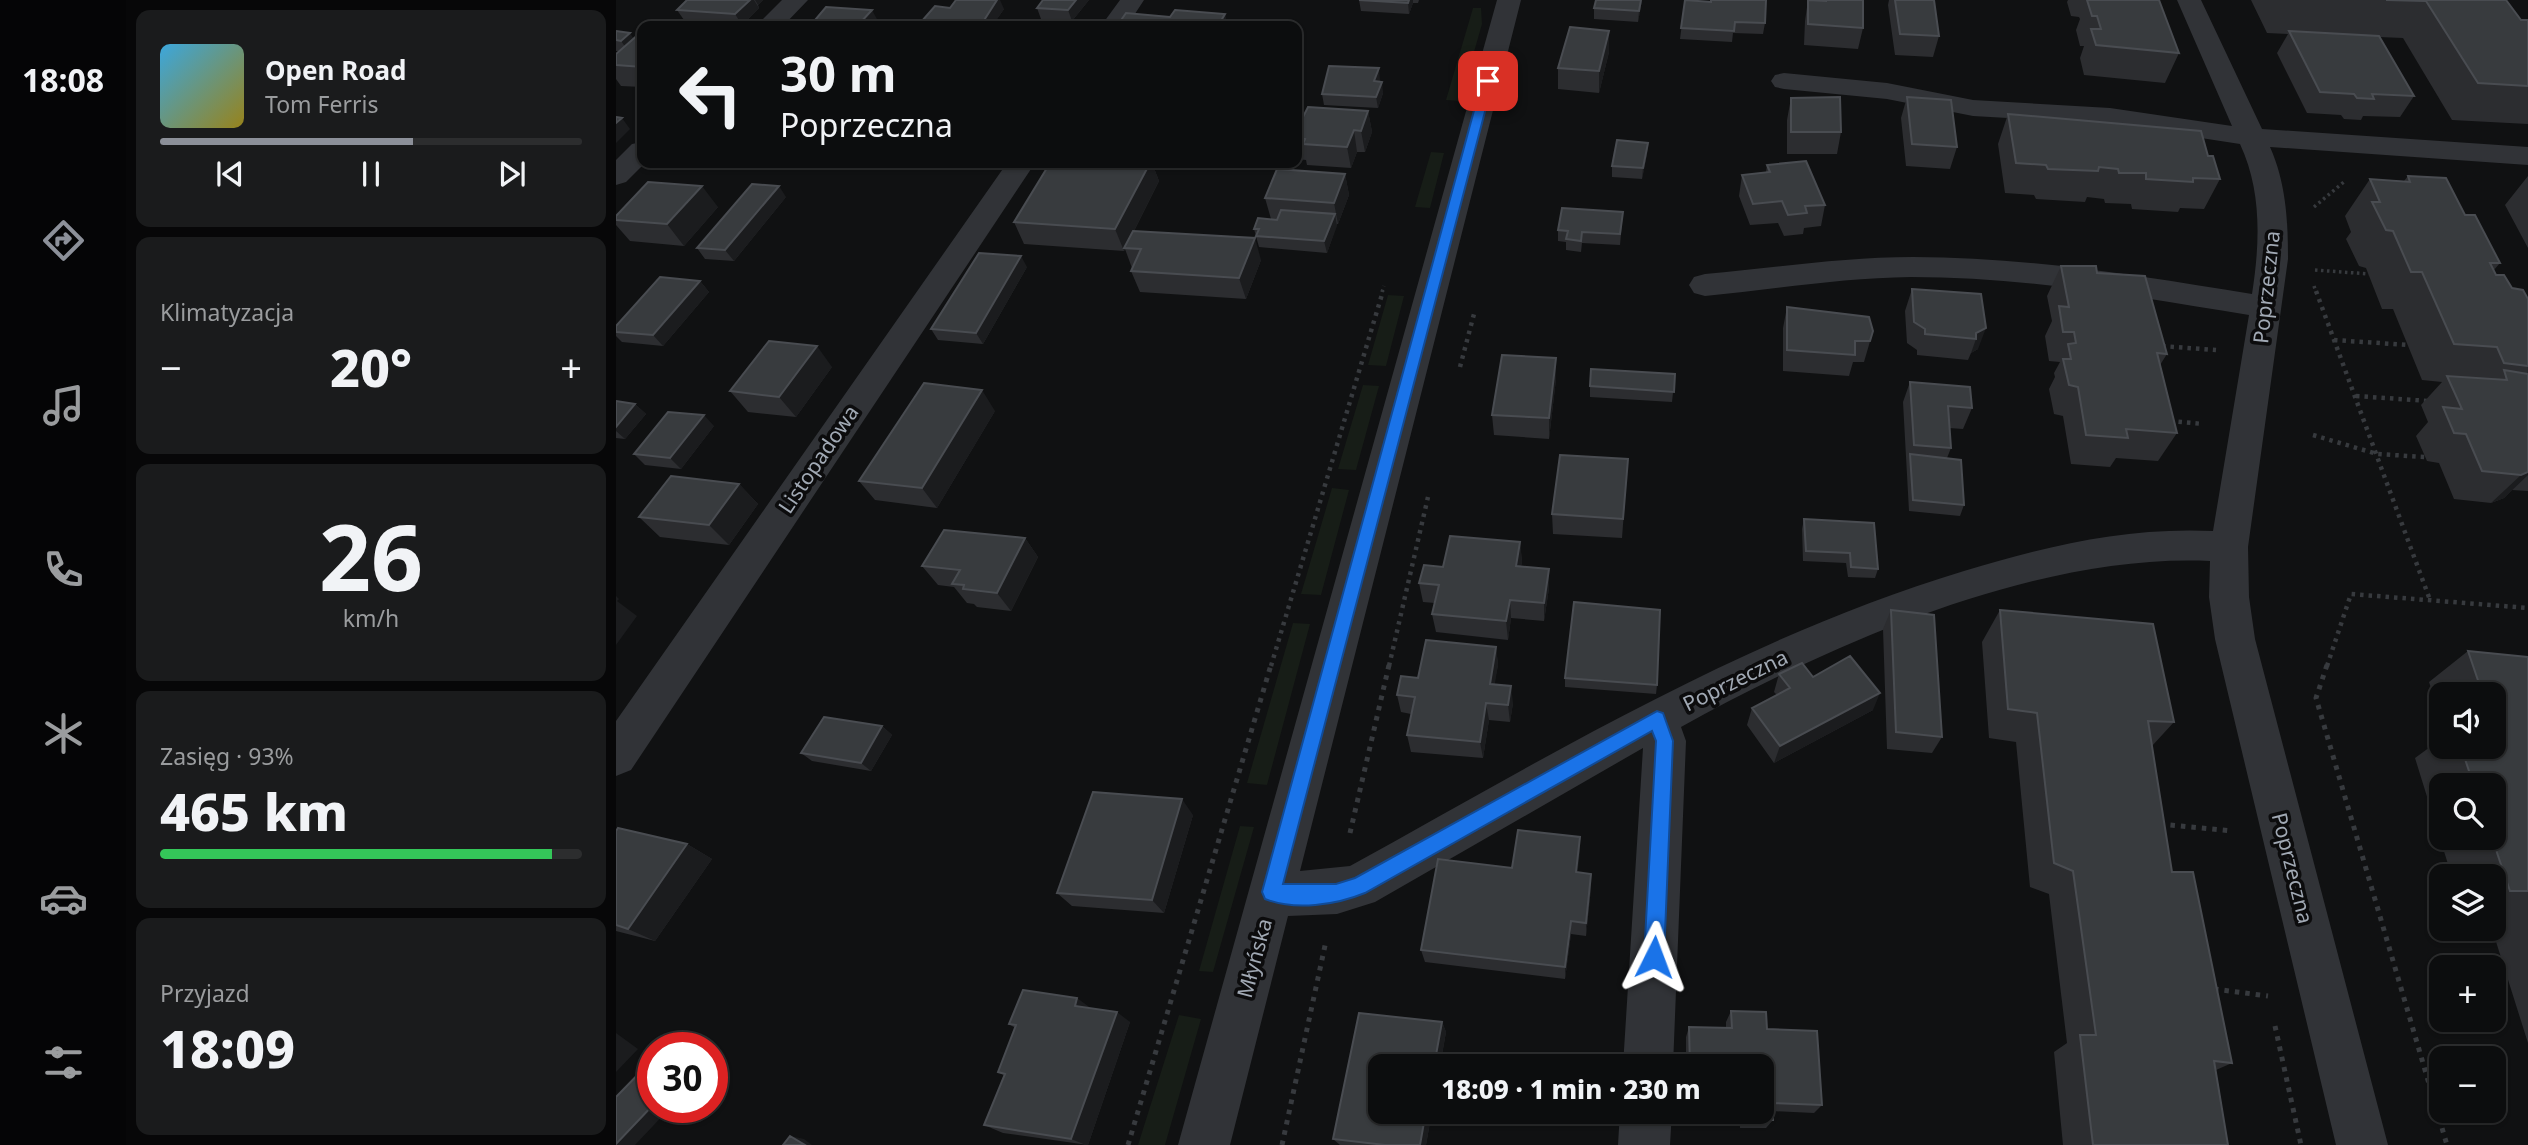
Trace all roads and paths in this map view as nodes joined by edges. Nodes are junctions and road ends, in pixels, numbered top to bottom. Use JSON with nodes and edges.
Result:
{"nodes":[{"id":1,"x":796,"y":0,"type":"edge"},
{"id":2,"x":1132,"y":0,"type":"edge"},
{"id":3,"x":1509,"y":0,"type":"edge"},
{"id":4,"x":2189,"y":0,"type":"edge"},
{"id":5,"x":774,"y":21,"type":"edge"},
{"id":6,"x":1117,"y":21,"type":"edge"},
{"id":7,"x":1784,"y":81,"type":"dead end"},
{"id":8,"x":2252,"y":136,"type":"junction"},
{"id":9,"x":637,"y":155,"type":"edge"},
{"id":10,"x":2528,"y":156,"type":"edge"},
{"id":11,"x":1018,"y":168,"type":"edge"},
{"id":12,"x":2355,"y":173,"type":"dead end"},
{"id":13,"x":616,"y":176,"type":"edge"},
{"id":14,"x":2309,"y":211,"type":"dead end"},
{"id":15,"x":1388,"y":275,"type":"dead end"},
{"id":16,"x":2369,"y":275,"type":"dead end"},
{"id":17,"x":1705,"y":285,"type":"dead end"},
{"id":18,"x":1477,"y":302,"type":"dead end"},
{"id":19,"x":2266,"y":307,"type":"junction"},
{"id":20,"x":2334,"y":340,"type":"junction"},
{"id":21,"x":2152,"y":345,"type":"edge"},
{"id":22,"x":2408,"y":345,"type":"dead end"},
{"id":23,"x":2227,"y":351,"type":"dead end"},
{"id":24,"x":1457,"y":374,"type":"dead end"},
{"id":25,"x":2356,"y":396,"type":"junction"},
{"id":26,"x":2437,"y":402,"type":"dead end"},
{"id":27,"x":2161,"y":420,"type":"edge"},
{"id":28,"x":2208,"y":424,"type":"dead end"},
{"id":29,"x":2313,"y":435,"type":"dead end"},
{"id":30,"x":2377,"y":454,"type":"junction"},
{"id":31,"x":2425,"y":457,"type":"dead end"},
{"id":32,"x":1429,"y":491,"type":"dead end"},
{"id":33,"x":2229,"y":547,"type":"junction"},
{"id":34,"x":2430,"y":600,"type":"junction"},
{"id":35,"x":2528,"y":608,"type":"edge"},
{"id":36,"x":1657,"y":719,"type":"junction"},
{"id":37,"x":616,"y":756,"type":"edge"},
{"id":38,"x":2157,"y":823,"type":"edge"},
{"id":39,"x":2233,"y":831,"type":"dead end"},
{"id":40,"x":1271,"y":892,"type":"junction"},
{"id":41,"x":1336,"y":893,"type":"junction"},
{"id":42,"x":2205,"y":988,"type":"edge"},
{"id":43,"x":2268,"y":996,"type":"dead end"},
{"id":44,"x":1649,"y":1054,"type":"edge"},
{"id":45,"x":1645,"y":1124,"type":"edge"},
{"id":46,"x":1128,"y":1145,"type":"edge"},
{"id":47,"x":1204,"y":1145,"type":"edge"},
{"id":48,"x":1282,"y":1145,"type":"edge"},
{"id":49,"x":1644,"y":1145,"type":"edge"},
{"id":50,"x":2362,"y":1145,"type":"edge"},
{"id":51,"x":2447,"y":1145,"type":"edge"}],
"edges":[{"from":1,"to":5,"type":"street"},
{"from":2,"to":6,"type":"street"},
{"from":3,"to":40,"type":"street","name":"Młyńska"},
{"from":4,"to":8,"type":"street","name":"Poprzeczna"},
{"from":7,"to":8,"type":"street"},
{"from":8,"to":10,"type":"street"},
{"from":8,"to":19,"type":"street","name":"Poprzeczna"},
{"from":9,"to":13,"type":"street"},
{"from":11,"to":37,"type":"street","name":"Listopadowa"},
{"from":12,"to":14,"type":"path"},
{"from":15,"to":46,"type":"path"},
{"from":16,"to":20,"type":"path"},
{"from":17,"to":19,"type":"street"},
{"from":18,"to":24,"type":"path"},
{"from":19,"to":33,"type":"street","name":"Poprzeczna"},
{"from":20,"to":22,"type":"path"},
{"from":20,"to":25,"type":"path"},
{"from":21,"to":23,"type":"path"},
{"from":25,"to":26,"type":"path"},
{"from":25,"to":30,"type":"path"},
{"from":27,"to":28,"type":"path"},
{"from":29,"to":30,"type":"path"},
{"from":30,"to":31,"type":"path"},
{"from":30,"to":34,"type":"path"},
{"from":32,"to":41,"type":"path"},
{"from":33,"to":36,"type":"street","name":"Poprzeczna"},
{"from":33,"to":50,"type":"street","name":"Poprzeczna"},
{"from":34,"to":35,"type":"path"},
{"from":34,"to":51,"type":"path"},
{"from":36,"to":41,"type":"street","name":"Poprzeczna"},
{"from":36,"to":44,"type":"street"},
{"from":38,"to":39,"type":"path"},
{"from":40,"to":41,"type":"street","name":"Poprzeczna"},
{"from":40,"to":47,"type":"street","name":"Młyńska"},
{"from":41,"to":48,"type":"path"},
{"from":42,"to":43,"type":"path"},
{"from":45,"to":49,"type":"street"}]}
